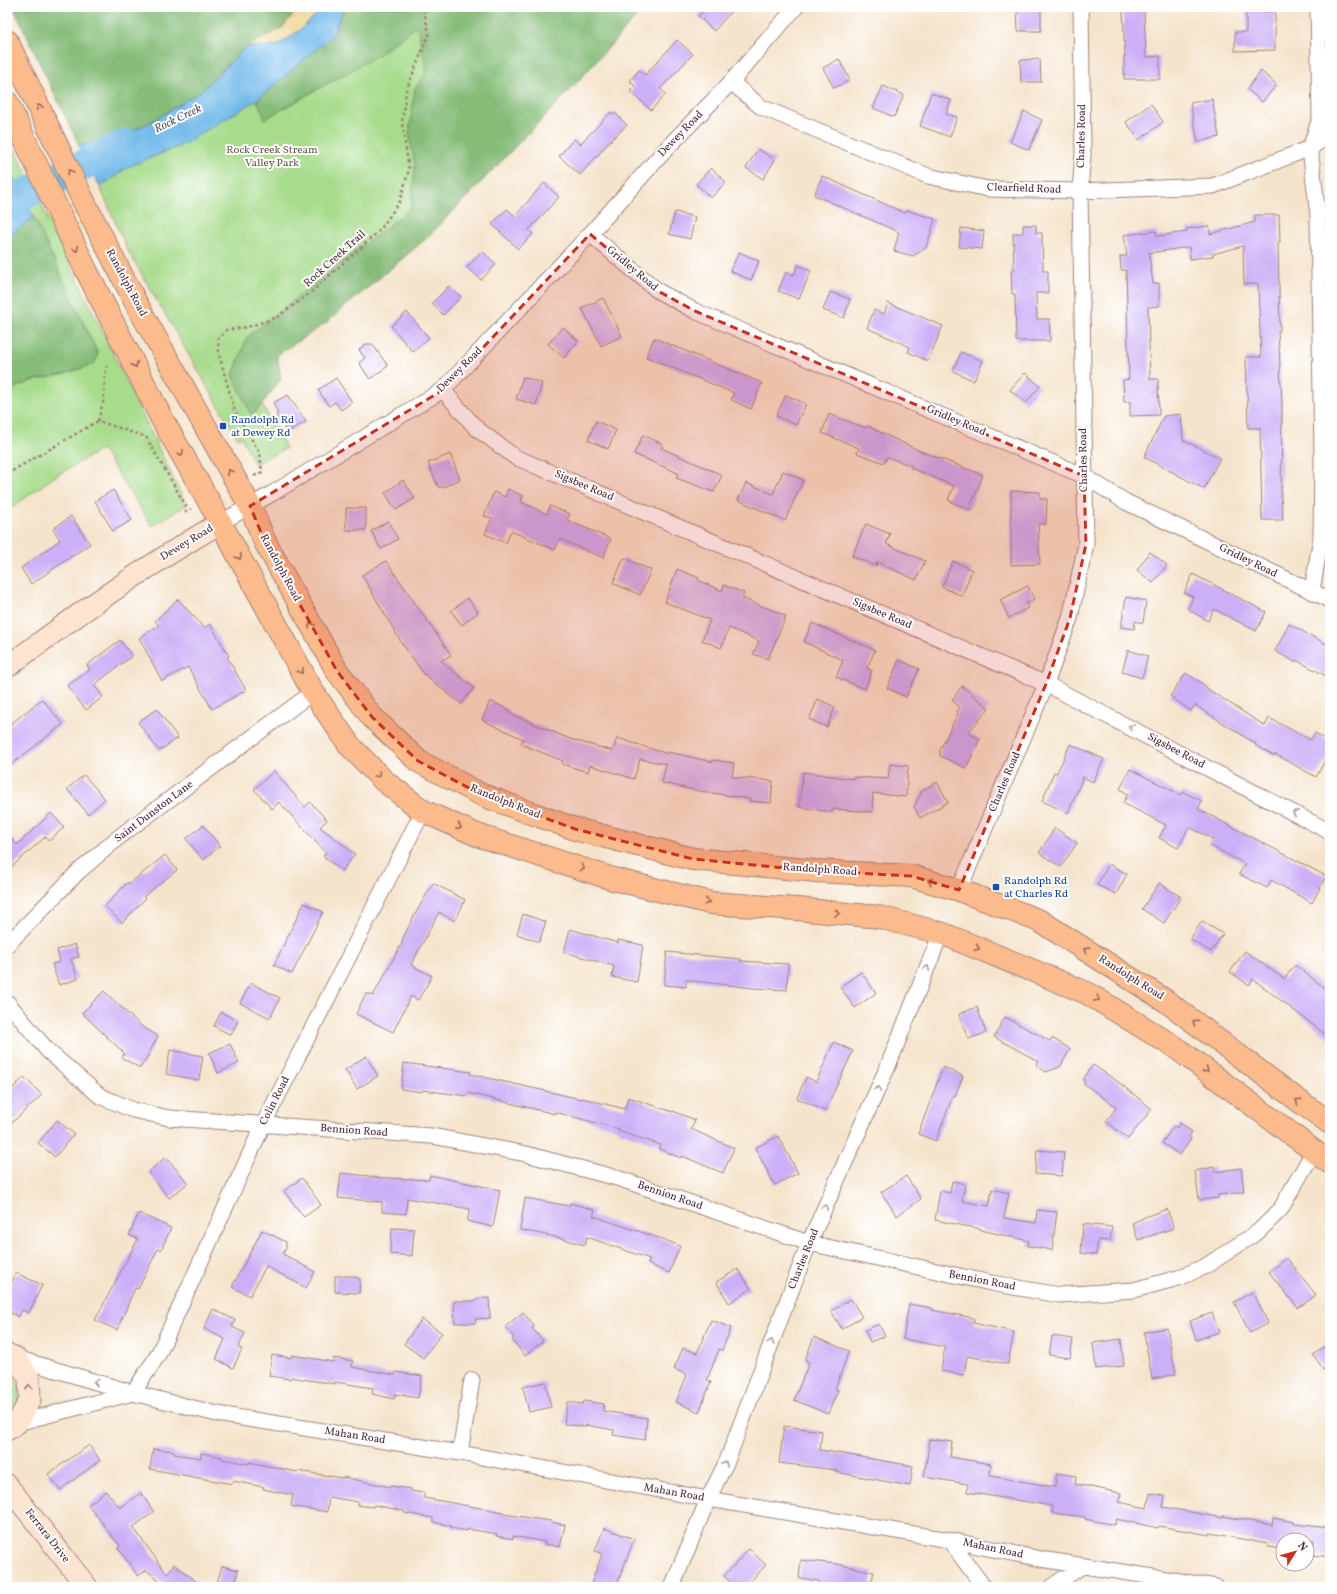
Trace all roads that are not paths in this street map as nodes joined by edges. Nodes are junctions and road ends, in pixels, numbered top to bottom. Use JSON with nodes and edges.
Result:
{"nodes":[{"id":1,"x":796,"y":7,"type":"edge"},
{"id":2,"x":1081,"y":7,"type":"edge"},
{"id":3,"x":1318,"y":7,"type":"edge"},
{"id":4,"x":7,"y":41,"type":"edge"},
{"id":5,"x":731,"y":82,"type":"junction"},
{"id":6,"x":7,"y":102,"type":"edge"},
{"id":7,"x":1330,"y":134,"type":"edge"},
{"id":8,"x":1310,"y":148,"type":"junction"},
{"id":9,"x":1080,"y":191,"type":"junction"},
{"id":10,"x":590,"y":234,"type":"junction"},
{"id":11,"x":443,"y":390,"type":"junction"},
{"id":12,"x":1084,"y":476,"type":"junction"},
{"id":13,"x":250,"y":506,"type":"junction"},
{"id":14,"x":220,"y":523,"type":"junction"},
{"id":15,"x":1312,"y":591,"type":"junction"},
{"id":16,"x":1330,"y":600,"type":"edge"},
{"id":17,"x":7,"y":667,"type":"edge"},
{"id":18,"x":1046,"y":684,"type":"junction"},
{"id":19,"x":312,"y":692,"type":"junction"},
{"id":20,"x":423,"y":811,"type":"junction"},
{"id":21,"x":1330,"y":832,"type":"edge"},
{"id":22,"x":959,"y":890,"type":"junction"},
{"id":23,"x":941,"y":933,"type":"junction"},
{"id":24,"x":7,"y":945,"type":"edge"},
{"id":25,"x":7,"y":1002,"type":"edge"},
{"id":26,"x":1330,"y":1123,"type":"edge"},
{"id":27,"x":262,"y":1125,"type":"junction"},
{"id":28,"x":1322,"y":1157,"type":"edge"},
{"id":29,"x":809,"y":1243,"type":"junction"},
{"id":30,"x":11,"y":1356,"type":"edge"},
{"id":31,"x":472,"y":1380,"type":"dead end"},
{"id":32,"x":133,"y":1393,"type":"junction"},
{"id":33,"x":12,"y":1426,"type":"edge"},
{"id":34,"x":460,"y":1453,"type":"junction"},
{"id":35,"x":7,"y":1485,"type":"edge"},
{"id":36,"x":708,"y":1499,"type":"junction"},
{"id":37,"x":949,"y":1540,"type":"junction"},
{"id":38,"x":1082,"y":1566,"type":"junction"},
{"id":39,"x":87,"y":1587,"type":"edge"},
{"id":40,"x":672,"y":1587,"type":"edge"},
{"id":41,"x":984,"y":1587,"type":"edge"},
{"id":42,"x":1051,"y":1587,"type":"edge"},
{"id":43,"x":1216,"y":1587,"type":"edge"}],
"edges":[{"from":1,"to":5,"type":"street","name":"Dewey Road"},
{"from":2,"to":9,"type":"street","name":"Charles Road"},
{"from":3,"to":8,"type":"street"},
{"from":13,"to":4,"type":"main road","name":"Randolph Road","one_way":true},
{"from":5,"to":9,"type":"street","name":"Clearfield Road"},
{"from":5,"to":10,"type":"street","name":"Dewey Road"},
{"from":6,"to":14,"type":"main road","one_way":true},
{"from":7,"to":8,"type":"street","name":"Clearfield Road"},
{"from":8,"to":9,"type":"street","name":"Clearfield Road"},
{"from":8,"to":15,"type":"street"},
{"from":9,"to":12,"type":"street","name":"Charles Road"},
{"from":10,"to":11,"type":"street","name":"Dewey Road"},
{"from":10,"to":12,"type":"street","name":"Gridley Road"},
{"from":11,"to":13,"type":"street","name":"Dewey Road"},
{"from":11,"to":18,"type":"street","name":"Sigsbee Road"},
{"from":12,"to":15,"type":"street","name":"Gridley Road"},
{"from":12,"to":18,"type":"street","name":"Charles Road"},
{"from":13,"to":14,"type":"street","name":"Dewey Road"},
{"from":22,"to":13,"type":"main road","name":"Randolph Road","one_way":true},
{"from":14,"to":17,"type":"street","name":"Dewey Road"},
{"from":14,"to":19,"type":"main road","one_way":true},
{"from":15,"to":16,"type":"street","name":"Gridley Road"},
{"from":21,"to":18,"type":"street","name":"Sigsbee Road","one_way":true},
{"from":18,"to":22,"type":"street","name":"Charles Road"},
{"from":19,"to":20,"type":"main road","one_way":true},
{"from":19,"to":24,"type":"street","name":"Saint Dunston Lane"},
{"from":20,"to":23,"type":"main road","one_way":true},
{"from":20,"to":27,"type":"street","name":"Colin Road"},
{"from":26,"to":22,"type":"main road","name":"Randolph Road","one_way":true},
{"from":23,"to":28,"type":"main road","one_way":true},
{"from":29,"to":23,"type":"street","name":"Charles Road","one_way":true},
{"from":25,"to":27,"type":"street","name":"Bennion Road"},
{"from":27,"to":29,"type":"street","name":"Bennion Road"},
{"from":27,"to":32,"type":"street","name":"Colin Road"},
{"from":28,"to":29,"type":"street","name":"Bennion Road"},
{"from":36,"to":29,"type":"street","name":"Charles Road","one_way":true},
{"from":32,"to":30,"type":"street","name":"Mahan Road","one_way":true},
{"from":33,"to":30,"type":"street","name":"Mahan Road","one_way":true},
{"from":31,"to":34,"type":"street"},
{"from":32,"to":33,"type":"street","name":"Mahan Road"},
{"from":32,"to":34,"type":"street","name":"Mahan Road"},
{"from":34,"to":36,"type":"street","name":"Mahan Road"},
{"from":35,"to":39,"type":"street","name":"Ferrara Drive"},
{"from":36,"to":37,"type":"street","name":"Mahan Road"},
{"from":36,"to":40,"type":"street","name":"Charles Road"},
{"from":37,"to":38,"type":"street","name":"Mahan Road"},
{"from":37,"to":41,"type":"street"},
{"from":38,"to":42,"type":"street"},
{"from":38,"to":43,"type":"street","name":"Mahan Road"}]}
